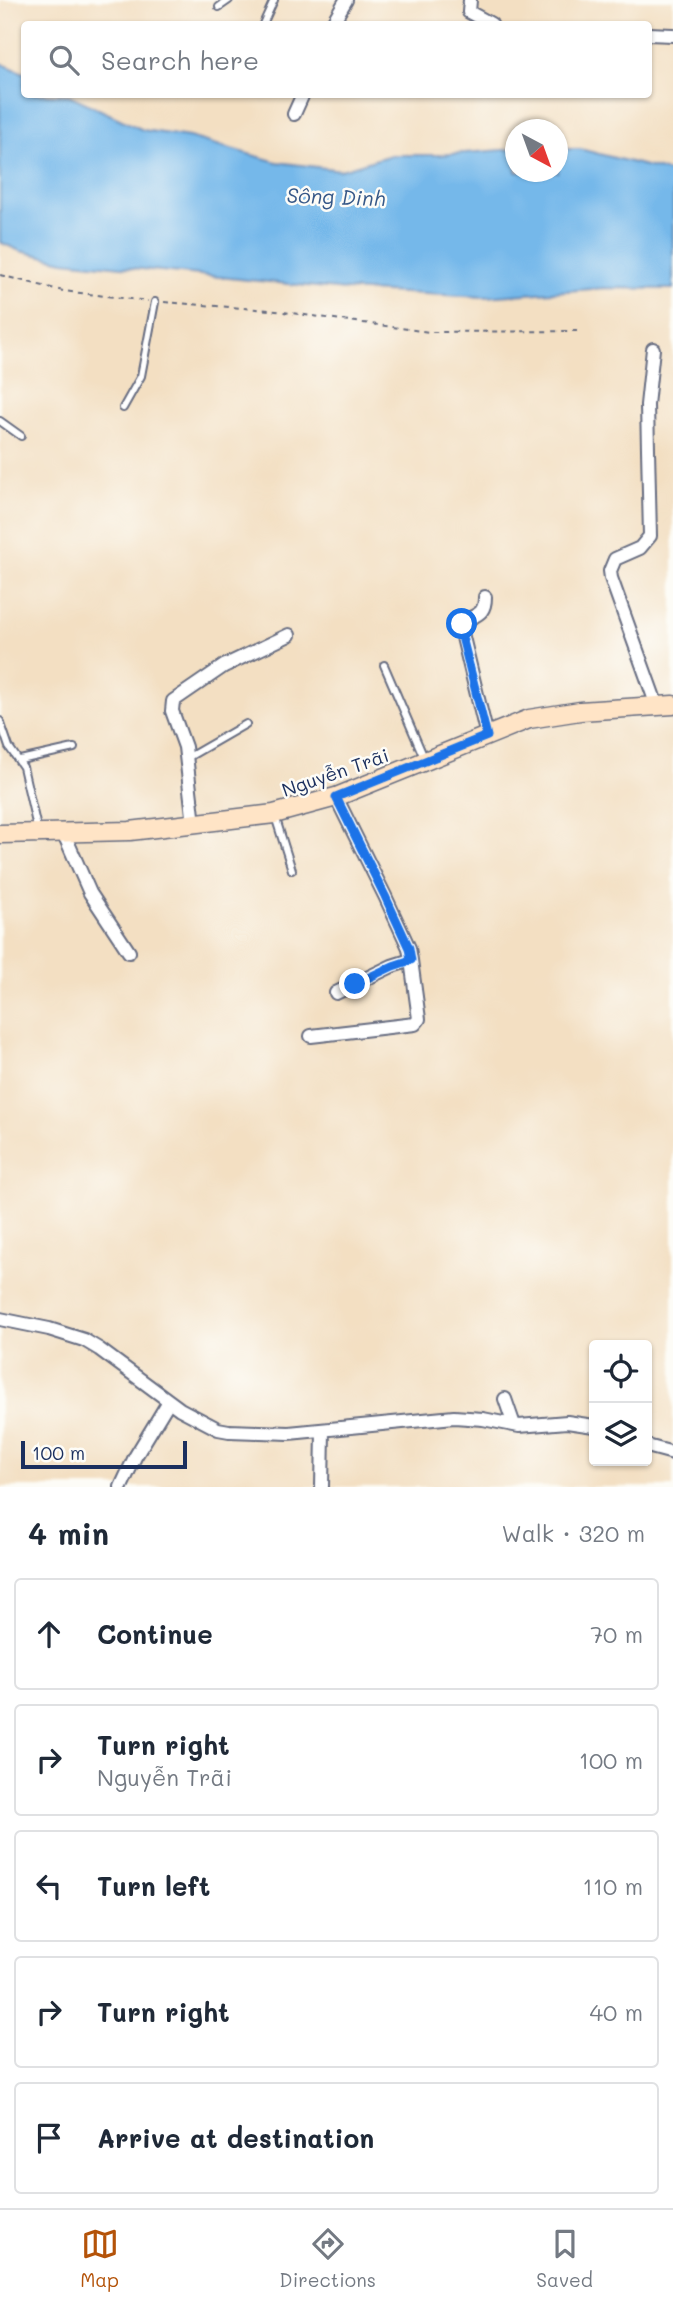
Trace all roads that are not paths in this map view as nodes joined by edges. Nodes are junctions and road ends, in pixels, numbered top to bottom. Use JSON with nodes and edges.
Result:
{"nodes":[{"id":1,"x":229,"y":0,"type":"edge"},
{"id":2,"x":274,"y":0,"type":"edge"},
{"id":3,"x":348,"y":0,"type":"edge"},
{"id":4,"x":358,"y":0,"type":"edge"},
{"id":5,"x":470,"y":0,"type":"edge"},
{"id":6,"x":219,"y":7,"type":"dead end"},
{"id":7,"x":264,"y":21,"type":"edge"},
{"id":8,"x":334,"y":21,"type":"edge"},
{"id":9,"x":486,"y":21,"type":"edge"},
{"id":10,"x":652,"y":34,"type":"edge"},
{"id":11,"x":673,"y":35,"type":"edge"},
{"id":12,"x":301,"y":98,"type":"edge"},
{"id":13,"x":294,"y":114,"type":"dead end"},
{"id":14,"x":155,"y":302,"type":"road end"},
{"id":15,"x":653,"y":349,"type":"dead end"},
{"id":16,"x":123,"y":408,"type":"dead end"},
{"id":17,"x":0,"y":421,"type":"edge"},
{"id":18,"x":21,"y":436,"type":"dead end"},
{"id":19,"x":485,"y":597,"type":"dead end"},
{"id":20,"x":289,"y":635,"type":"dead end"},
{"id":21,"x":384,"y":665,"type":"dead end"},
{"id":22,"x":665,"y":706,"type":"edge"},
{"id":23,"x":0,"y":721,"type":"edge"},
{"id":24,"x":246,"y":724,"type":"dead end"},
{"id":25,"x":487,"y":736,"type":"junction"},
{"id":26,"x":74,"y":748,"type":"dead end"},
{"id":27,"x":187,"y":758,"type":"junction"},
{"id":28,"x":20,"y":760,"type":"junction"},
{"id":29,"x":426,"y":761,"type":"junction"},
{"id":30,"x":336,"y":797,"type":"junction"},
{"id":31,"x":274,"y":814,"type":"junction"},
{"id":32,"x":194,"y":824,"type":"junction"},
{"id":33,"x":0,"y":834,"type":"edge"},
{"id":34,"x":38,"y":834,"type":"junction"},
{"id":35,"x":64,"y":834,"type":"junction"},
{"id":36,"x":292,"y":870,"type":"dead end"},
{"id":37,"x":129,"y":952,"type":"dead end"},
{"id":38,"x":411,"y":960,"type":"junction"},
{"id":39,"x":336,"y":993,"type":"dead end"},
{"id":40,"x":311,"y":1036,"type":"dead end"},
{"id":41,"x":0,"y":1319,"type":"edge"},
{"id":42,"x":505,"y":1399,"type":"dead end"},
{"id":43,"x":169,"y":1401,"type":"junction"},
{"id":44,"x":514,"y":1425,"type":"junction"},
{"id":45,"x":589,"y":1425,"type":"edge"},
{"id":46,"x":323,"y":1431,"type":"junction"},
{"id":47,"x":652,"y":1447,"type":"edge"},
{"id":48,"x":673,"y":1453,"type":"edge"},
{"id":49,"x":121,"y":1487,"type":"edge"},
{"id":50,"x":322,"y":1487,"type":"edge"}],
"edges":[{"from":1,"to":6,"type":"lane"},
{"from":2,"to":7,"type":"lane"},
{"from":3,"to":4,"type":"street"},
{"from":3,"to":8,"type":"street"},
{"from":5,"to":9,"type":"street"},
{"from":10,"to":11,"type":"street"},
{"from":12,"to":13,"type":"street"},
{"from":14,"to":16,"type":"lane"},
{"from":15,"to":22,"type":"street"},
{"from":17,"to":18,"type":"lane"},
{"from":19,"to":25,"type":"street"},
{"from":20,"to":27,"type":"street"},
{"from":21,"to":29,"type":"lane"},
{"from":22,"to":25,"type":"main road","name":"Nguyễn Trãi"},
{"from":23,"to":28,"type":"lane"},
{"from":24,"to":27,"type":"lane"},
{"from":25,"to":29,"type":"main road","name":"Nguyễn Trãi"},
{"from":26,"to":28,"type":"lane"},
{"from":27,"to":32,"type":"street"},
{"from":28,"to":34,"type":"lane"},
{"from":29,"to":30,"type":"main road","name":"Nguyễn Trãi"},
{"from":30,"to":31,"type":"main road","name":"Nguyễn Trãi"},
{"from":30,"to":38,"type":"street"},
{"from":31,"to":32,"type":"main road","name":"Nguyễn Trãi"},
{"from":31,"to":36,"type":"lane"},
{"from":32,"to":35,"type":"main road","name":"Nguyễn Trãi"},
{"from":33,"to":34,"type":"main road","name":"Nguyễn Trãi"},
{"from":34,"to":35,"type":"main road","name":"Nguyễn Trãi"},
{"from":35,"to":37,"type":"street"},
{"from":38,"to":39,"type":"street"},
{"from":38,"to":40,"type":"street"},
{"from":41,"to":43,"type":"street"},
{"from":42,"to":44,"type":"street"},
{"from":43,"to":46,"type":"street"},
{"from":43,"to":49,"type":"street"},
{"from":44,"to":45,"type":"street"},
{"from":44,"to":46,"type":"street"},
{"from":46,"to":50,"type":"street"},
{"from":47,"to":48,"type":"street"}]}
